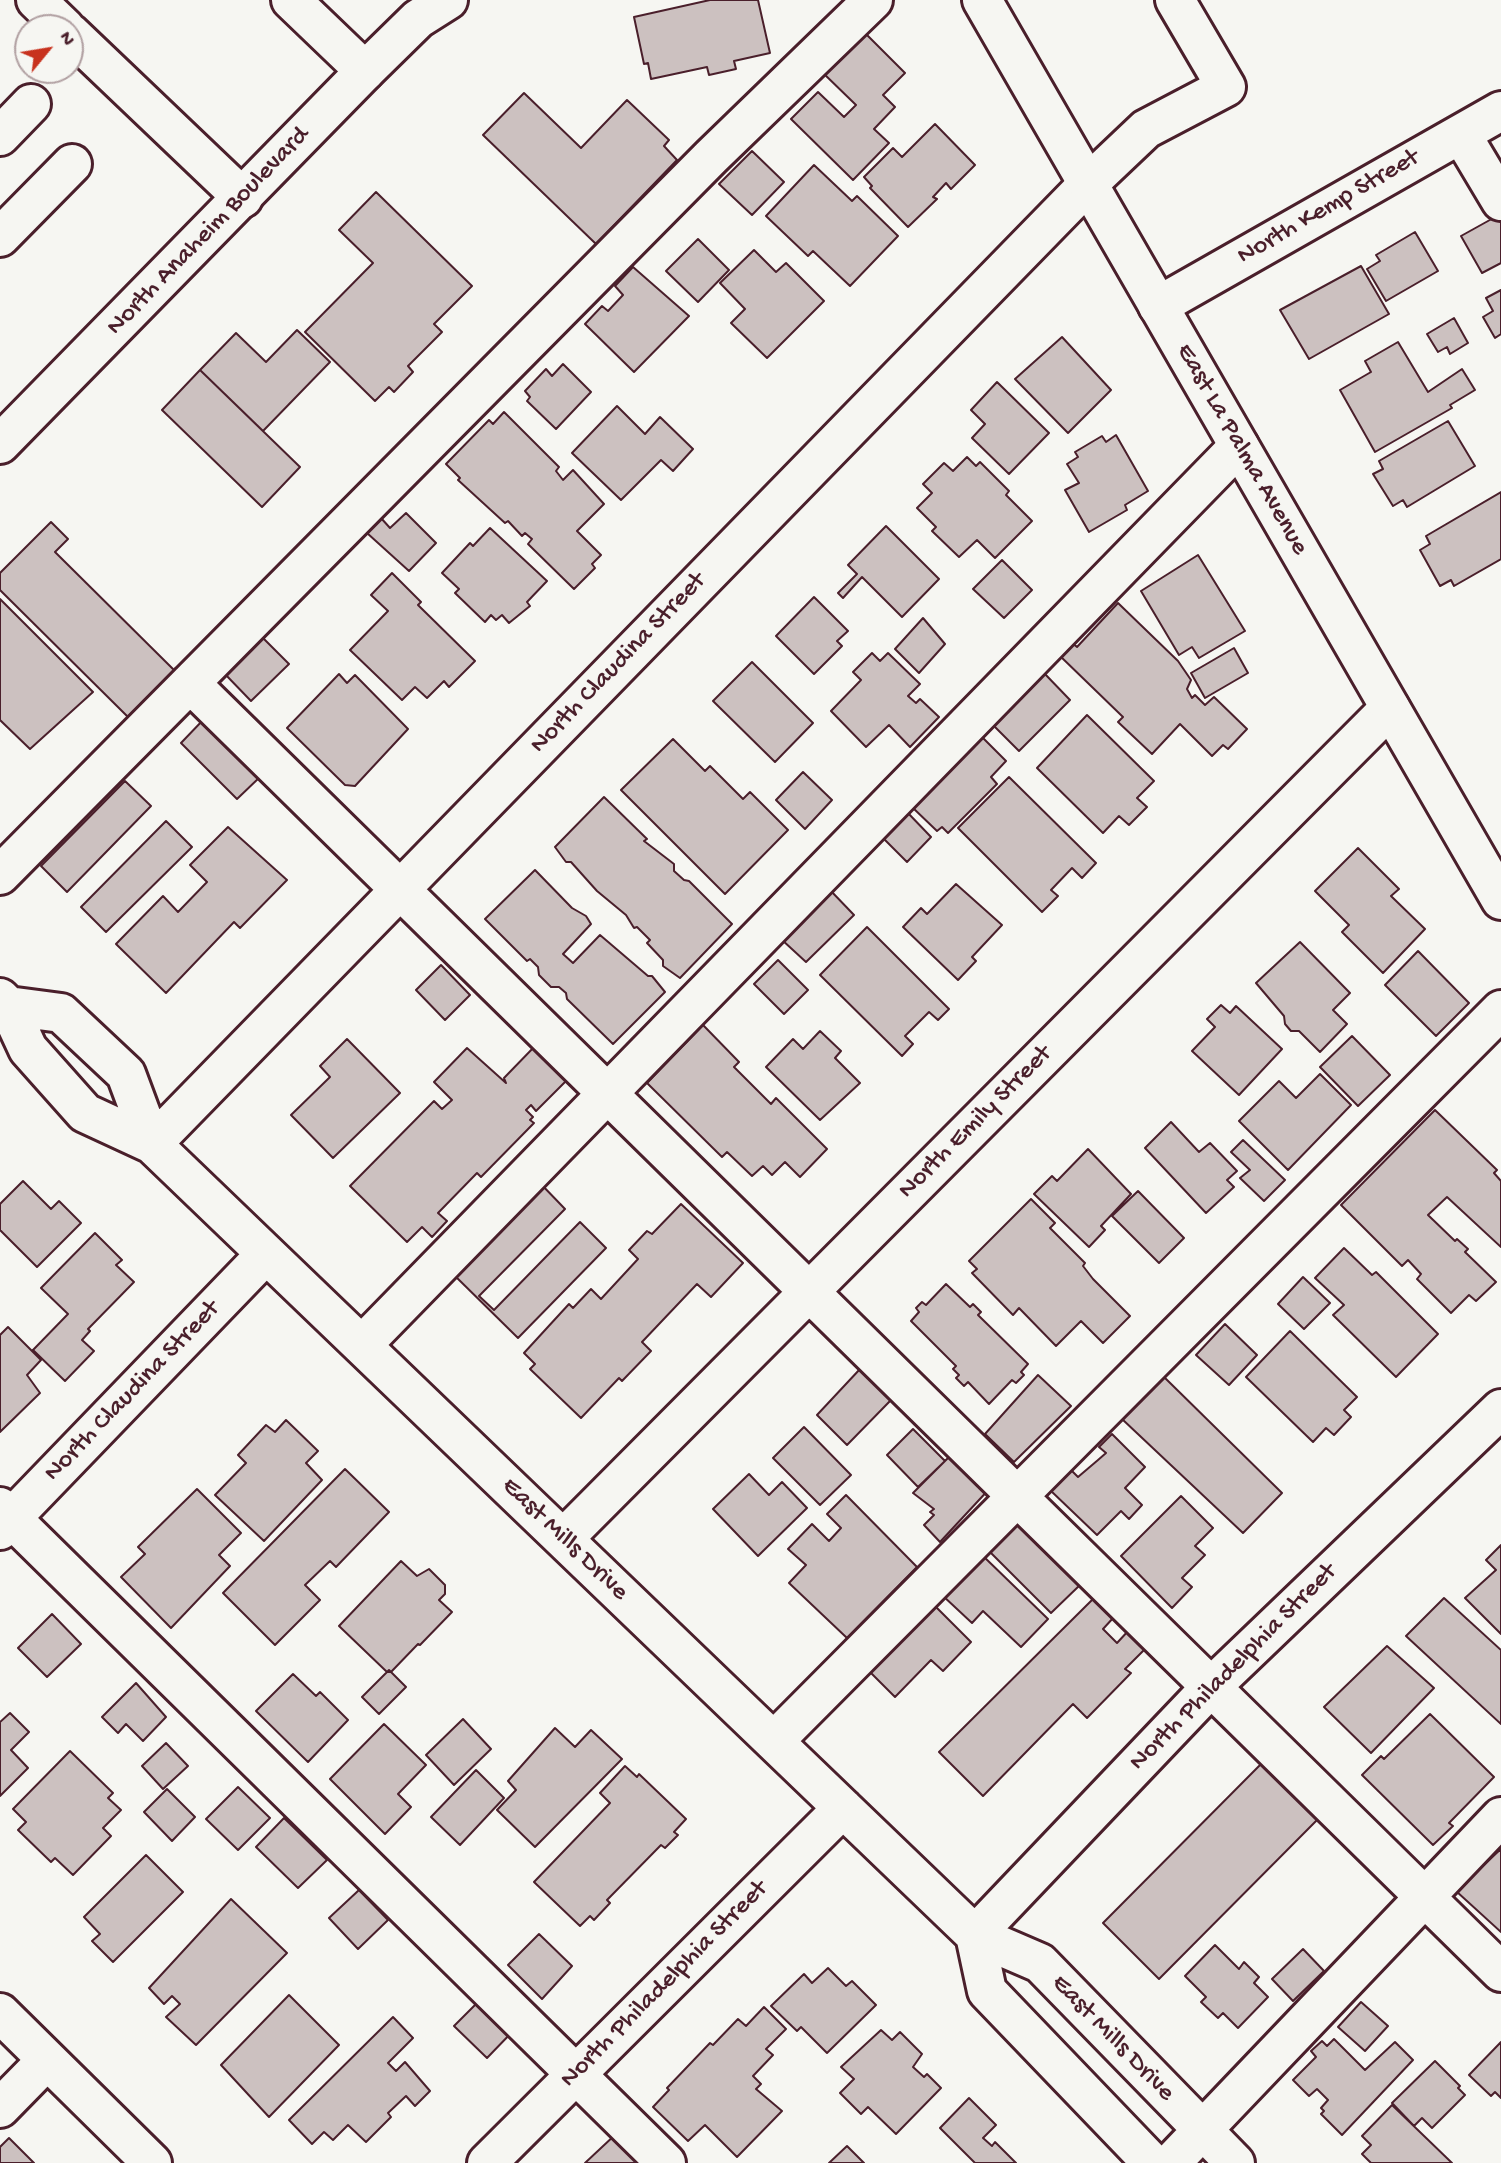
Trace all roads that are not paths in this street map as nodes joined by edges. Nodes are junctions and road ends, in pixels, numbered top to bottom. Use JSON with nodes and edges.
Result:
{"nodes":[{"id":1,"x":36,"y":0,"type":"edge"},
{"id":2,"x":291,"y":0,"type":"edge"},
{"id":3,"x":873,"y":0,"type":"edge"},
{"id":4,"x":982,"y":0,"type":"edge"},
{"id":5,"x":1175,"y":0,"type":"edge"},
{"id":6,"x":432,"y":6,"type":"edge"},
{"id":7,"x":50,"y":14,"type":"edge"},
{"id":8,"x":84,"y":46,"type":"edge"},
{"id":9,"x":365,"y":71,"type":"junction"},
{"id":10,"x":30,"y":104,"type":"dead end"},
{"id":11,"x":1501,"y":111,"type":"edge"},
{"id":12,"x":1461,"y":134,"type":"junction"},
{"id":13,"x":0,"y":136,"type":"edge"},
{"id":14,"x":72,"y":164,"type":"dead end"},
{"id":15,"x":1088,"y":184,"type":"junction"},
{"id":16,"x":243,"y":198,"type":"junction"},
{"id":17,"x":1501,"y":201,"type":"edge"},
{"id":18,"x":0,"y":237,"type":"edge"},
{"id":19,"x":1158,"y":306,"type":"junction"},
{"id":20,"x":4,"y":433,"type":"edge"},
{"id":21,"x":1239,"y":446,"type":"junction"},
{"id":22,"x":190,"y":683,"type":"junction"},
{"id":23,"x":1390,"y":708,"type":"junction"},
{"id":24,"x":0,"y":875,"type":"edge"},
{"id":25,"x":1495,"y":877,"type":"edge"},
{"id":26,"x":400,"y":889,"type":"junction"},
{"id":27,"x":3,"y":1006,"type":"edge"},
{"id":28,"x":1501,"y":1010,"type":"edge"},
{"id":29,"x":606,"y":1092,"type":"junction"},
{"id":30,"x":152,"y":1144,"type":"junction"},
{"id":31,"x":266,"y":1254,"type":"junction"},
{"id":32,"x":808,"y":1291,"type":"junction"},
{"id":33,"x":362,"y":1345,"type":"junction"},
{"id":34,"x":1501,"y":1409,"type":"edge"},
{"id":35,"x":1016,"y":1495,"type":"junction"},
{"id":36,"x":3,"y":1518,"type":"edge"},
{"id":37,"x":563,"y":1539,"type":"junction"},
{"id":38,"x":1211,"y":1687,"type":"junction"},
{"id":39,"x":774,"y":1741,"type":"junction"},
{"id":40,"x":843,"y":1808,"type":"junction"},
{"id":41,"x":1501,"y":1817,"type":"edge"},
{"id":42,"x":1424,"y":1897,"type":"junction"},
{"id":43,"x":975,"y":1935,"type":"junction"},
{"id":44,"x":1501,"y":1972,"type":"edge"},
{"id":45,"x":0,"y":2014,"type":"edge"},
{"id":46,"x":47,"y":2060,"type":"junction"},
{"id":47,"x":575,"y":2075,"type":"junction"},
{"id":48,"x":0,"y":2108,"type":"edge"},
{"id":49,"x":1201,"y":2132,"type":"junction"},
{"id":50,"x":152,"y":2163,"type":"edge"},
{"id":51,"x":487,"y":2163,"type":"edge"},
{"id":52,"x":666,"y":2163,"type":"edge"},
{"id":53,"x":1153,"y":2163,"type":"edge"},
{"id":54,"x":1171,"y":2163,"type":"edge"},
{"id":55,"x":1235,"y":2163,"type":"edge"}],
"edges":[{"from":1,"to":7,"type":"street"},
{"from":2,"to":9,"type":"street"},
{"from":3,"to":22,"type":"street"},
{"from":4,"to":15,"type":"street","name":"East La Palma Avenue"},
{"from":5,"to":15,"type":"street","name":"North Claudina Street"},
{"from":6,"to":9,"type":"street","name":"North Anaheim Boulevard"},
{"from":8,"to":16,"type":"street"},
{"from":9,"to":16,"type":"street","name":"North Anaheim Boulevard"},
{"from":10,"to":13,"type":"street"},
{"from":11,"to":12,"type":"street","name":"North Kemp Street"},
{"from":12,"to":17,"type":"street"},
{"from":12,"to":19,"type":"street","name":"North Kemp Street"},
{"from":14,"to":18,"type":"street"},
{"from":15,"to":19,"type":"street","name":"East La Palma Avenue"},
{"from":15,"to":26,"type":"street","name":"North Claudina Street"},
{"from":16,"to":20,"type":"street","name":"North Anaheim Boulevard"},
{"from":19,"to":21,"type":"street","name":"East La Palma Avenue"},
{"from":21,"to":23,"type":"street","name":"East La Palma Avenue"},
{"from":21,"to":29,"type":"street"},
{"from":22,"to":24,"type":"street"},
{"from":22,"to":26,"type":"street"},
{"from":23,"to":25,"type":"street","name":"East La Palma Avenue"},
{"from":23,"to":32,"type":"street","name":"North Emily Street"},
{"from":26,"to":29,"type":"street"},
{"from":26,"to":30,"type":"street","name":"North Claudina Street"},
{"from":27,"to":30,"type":"street","name":"East Mills Drive"},
{"from":27,"to":30,"type":"street","name":"East Mills Drive"},
{"from":28,"to":35,"type":"street"},
{"from":29,"to":32,"type":"street"},
{"from":29,"to":33,"type":"street"},
{"from":30,"to":31,"type":"street","name":"East Mills Drive"},
{"from":31,"to":33,"type":"street","name":"East Mills Drive"},
{"from":31,"to":36,"type":"street","name":"North Claudina Street"},
{"from":32,"to":35,"type":"street"},
{"from":32,"to":37,"type":"street","name":"North Emily Street"},
{"from":33,"to":37,"type":"street","name":"East Mills Drive"},
{"from":34,"to":38,"type":"street","name":"North Philadelphia Street"},
{"from":35,"to":38,"type":"street"},
{"from":35,"to":39,"type":"street"},
{"from":36,"to":47,"type":"street"},
{"from":37,"to":39,"type":"street","name":"East Mills Drive"},
{"from":38,"to":42,"type":"street"},
{"from":38,"to":43,"type":"street","name":"North Philadelphia Street"},
{"from":39,"to":40,"type":"street","name":"East Mills Drive"},
{"from":40,"to":43,"type":"street","name":"East Mills Drive"},
{"from":40,"to":47,"type":"street","name":"North Philadelphia Street"},
{"from":41,"to":42,"type":"street"},
{"from":42,"to":44,"type":"street"},
{"from":42,"to":49,"type":"street"},
{"from":43,"to":49,"type":"street","name":"East Mills Drive"},
{"from":43,"to":53,"type":"street"},
{"from":45,"to":46,"type":"street"},
{"from":46,"to":48,"type":"street"},
{"from":46,"to":50,"type":"street"},
{"from":47,"to":51,"type":"street","name":"North Philadelphia Street"},
{"from":47,"to":52,"type":"street"},
{"from":49,"to":54,"type":"street"},
{"from":49,"to":55,"type":"street","name":"East Mills Drive"}]}
